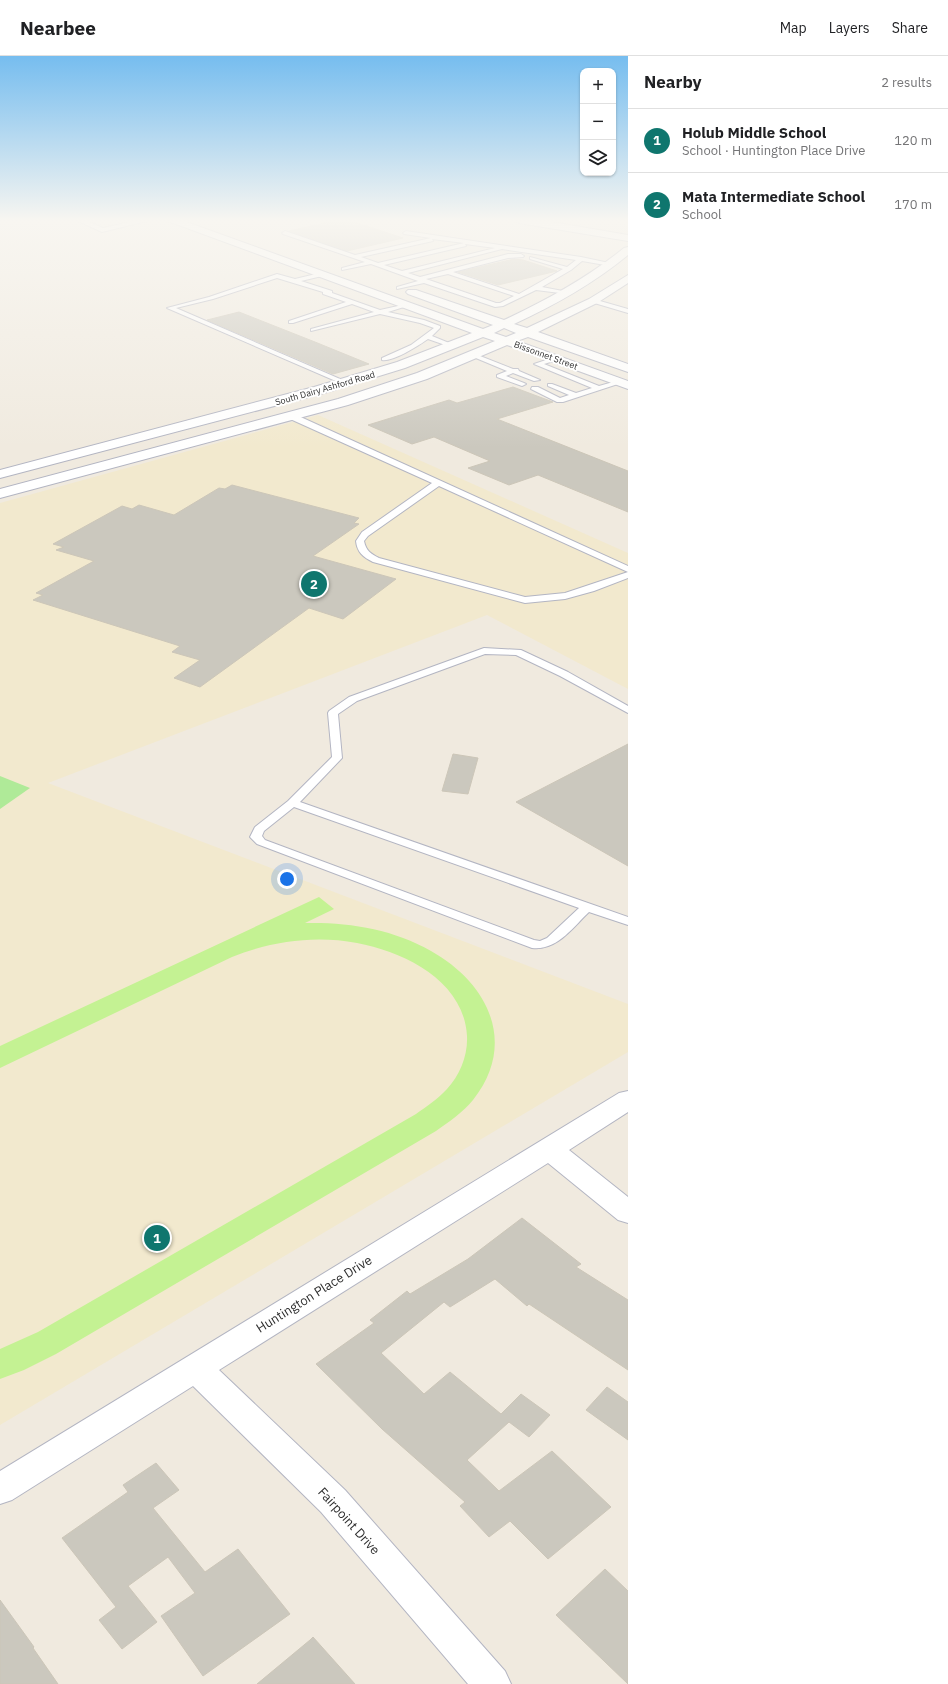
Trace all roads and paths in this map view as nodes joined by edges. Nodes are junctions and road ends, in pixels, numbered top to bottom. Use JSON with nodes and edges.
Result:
{"nodes":[{"id":1,"x":217,"y":296,"type":"edge"},
{"id":2,"x":336,"y":296,"type":"edge"},
{"id":3,"x":379,"y":296,"type":"edge"},
{"id":4,"x":422,"y":296,"type":"edge"},
{"id":5,"x":468,"y":296,"type":"edge"},
{"id":6,"x":520,"y":296,"type":"edge"},
{"id":7,"x":562,"y":296,"type":"edge"},
{"id":8,"x":574,"y":296,"type":"edge"},
{"id":9,"x":601,"y":296,"type":"edge"},
{"id":10,"x":593,"y":301,"type":"junction"},
{"id":11,"x":352,"y":302,"type":"junction"},
{"id":12,"x":628,"y":304,"type":"edge"},
{"id":13,"x":405,"y":305,"type":"junction"},
{"id":14,"x":620,"y":309,"type":"junction"},
{"id":15,"x":628,"y":311,"type":"edge"},
{"id":16,"x":381,"y":312,"type":"junction"},
{"id":17,"x":426,"y":313,"type":"junction"},
{"id":18,"x":404,"y":317,"type":"junction"},
{"id":19,"x":291,"y":322,"type":"dead end"},
{"id":20,"x":455,"y":323,"type":"junction"},
{"id":21,"x":505,"y":324,"type":"junction"},
{"id":22,"x":438,"y":327,"type":"junction"},
{"id":23,"x":313,"y":330,"type":"dead end"},
{"id":24,"x":482,"y":332,"type":"junction"},
{"id":25,"x":529,"y":333,"type":"junction"},
{"id":26,"x":428,"y":337,"type":"junction"},
{"id":27,"x":507,"y":342,"type":"junction"},
{"id":28,"x":452,"y":345,"type":"junction"},
{"id":29,"x":408,"y":350,"type":"junction"},
{"id":30,"x":472,"y":355,"type":"junction"},
{"id":31,"x":424,"y":356,"type":"junction"},
{"id":32,"x":384,"y":358,"type":"dead end"},
{"id":33,"x":555,"y":358,"type":"junction"},
{"id":34,"x":628,"y":368,"type":"edge"},
{"id":35,"x":514,"y":371,"type":"junction"},
{"id":36,"x":547,"y":376,"type":"dead end"},
{"id":37,"x":536,"y":380,"type":"dead end"},
{"id":38,"x":561,"y":381,"type":"dead end"},
{"id":39,"x":345,"y":383,"type":"junction"},
{"id":40,"x":624,"y":383,"type":"edge"},
{"id":41,"x":522,"y":384,"type":"dead end"},
{"id":42,"x":550,"y":385,"type":"dead end"},
{"id":43,"x":599,"y":388,"type":"junction"},
{"id":44,"x":535,"y":389,"type":"dead end"},
{"id":45,"x":319,"y":390,"type":"junction"},
{"id":46,"x":588,"y":392,"type":"junction"},
{"id":47,"x":576,"y":395,"type":"junction"},
{"id":48,"x":343,"y":402,"type":"junction"},
{"id":49,"x":291,"y":416,"type":"junction"},
{"id":50,"x":100,"y":448,"type":"junction"},
{"id":51,"x":124,"y":461,"type":"junction"},
{"id":52,"x":0,"y":474,"type":"edge"},
{"id":53,"x":438,"y":483,"type":"junction"},
{"id":54,"x":0,"y":494,"type":"edge"},
{"id":55,"x":628,"y":569,"type":"edge"},
{"id":56,"x":628,"y":575,"type":"edge"},
{"id":57,"x":628,"y":710,"type":"edge"},
{"id":58,"x":292,"y":803,"type":"junction"},
{"id":59,"x":587,"y":907,"type":"junction"},
{"id":60,"x":628,"y":921,"type":"edge"},
{"id":61,"x":628,"y":1100,"type":"edge"},
{"id":62,"x":549,"y":1149,"type":"junction"},
{"id":63,"x":628,"y":1212,"type":"edge"},
{"id":64,"x":195,"y":1367,"type":"junction"},
{"id":65,"x":0,"y":1489,"type":"edge"},
{"id":66,"x":492,"y":1684,"type":"edge"}],
"edges":[{"from":1,"to":39,"type":"lane"},
{"from":2,"to":11,"type":"lane"},
{"from":3,"to":13,"type":"main road","name":"Bissonnet Street"},
{"from":4,"to":21,"type":"main road","name":"Bissonnet Street"},
{"from":5,"to":6,"type":"lane"},
{"from":7,"to":21,"type":"main road","name":"South Dairy Ashford Road"},
{"from":8,"to":10,"type":"main road"},
{"from":9,"to":10,"type":"main road","name":"South Dairy Ashford Road"},
{"from":10,"to":14,"type":"lane"},
{"from":10,"to":25,"type":"main road","name":"South Dairy Ashford Road"},
{"from":11,"to":16,"type":"lane"},
{"from":11,"to":19,"type":"lane"},
{"from":12,"to":14,"type":"lane"},
{"from":13,"to":16,"type":"lane"},
{"from":13,"to":17,"type":"main road","name":"Bissonnet Street"},
{"from":14,"to":15,"type":"lane"},
{"from":16,"to":18,"type":"lane"},
{"from":16,"to":23,"type":"lane"},
{"from":17,"to":18,"type":"lane"},
{"from":17,"to":20,"type":"main road","name":"Bissonnet Street"},
{"from":18,"to":22,"type":"lane"},
{"from":20,"to":22,"type":"lane"},
{"from":20,"to":24,"type":"main road","name":"Bissonnet Street"},
{"from":21,"to":24,"type":"main road","name":"South Dairy Ashford Road"},
{"from":21,"to":25,"type":"main road","name":"Bissonnet Street"},
{"from":22,"to":26,"type":"lane"},
{"from":24,"to":27,"type":"main road","name":"Bissonnet Street"},
{"from":24,"to":28,"type":"main road","name":"South Dairy Ashford Road"},
{"from":25,"to":27,"type":"main road","name":"South Dairy Ashford Road"},
{"from":25,"to":34,"type":"main road","name":"Bissonnet Street"},
{"from":26,"to":28,"type":"lane"},
{"from":26,"to":29,"type":"lane"},
{"from":27,"to":30,"type":"main road","name":"South Dairy Ashford Road"},
{"from":27,"to":33,"type":"main road","name":"Bissonnet Street"},
{"from":28,"to":31,"type":"main road","name":"South Dairy Ashford Road"},
{"from":29,"to":31,"type":"lane"},
{"from":29,"to":32,"type":"lane"},
{"from":30,"to":35,"type":"lane"},
{"from":30,"to":48,"type":"main road","name":"South Dairy Ashford Road"},
{"from":31,"to":39,"type":"main road","name":"South Dairy Ashford Road"},
{"from":33,"to":40,"type":"main road","name":"Bissonnet Street"},
{"from":33,"to":43,"type":"lane"},
{"from":35,"to":36,"type":"lane"},
{"from":35,"to":37,"type":"lane"},
{"from":35,"to":41,"type":"lane"},
{"from":38,"to":46,"type":"lane"},
{"from":39,"to":45,"type":"main road","name":"South Dairy Ashford Road"},
{"from":40,"to":43,"type":"lane"},
{"from":42,"to":47,"type":"lane"},
{"from":43,"to":46,"type":"lane"},
{"from":44,"to":47,"type":"lane"},
{"from":45,"to":48,"type":"main road"},
{"from":45,"to":50,"type":"main road","name":"South Dairy Ashford Road"},
{"from":46,"to":47,"type":"lane"},
{"from":48,"to":49,"type":"main road","name":"South Dairy Ashford Road"},
{"from":49,"to":51,"type":"main road","name":"South Dairy Ashford Road"},
{"from":49,"to":53,"type":"lane"},
{"from":50,"to":51,"type":"main road"},
{"from":50,"to":52,"type":"main road","name":"South Dairy Ashford Road"},
{"from":51,"to":54,"type":"main road","name":"South Dairy Ashford Road"},
{"from":53,"to":55,"type":"lane"},
{"from":53,"to":56,"type":"lane"},
{"from":57,"to":58,"type":"lane"},
{"from":58,"to":59,"type":"lane"},
{"from":58,"to":59,"type":"lane"},
{"from":59,"to":60,"type":"lane"},
{"from":61,"to":62,"type":"main road","name":"Huntington Place Drive"},
{"from":62,"to":63,"type":"main road"},
{"from":62,"to":64,"type":"main road","name":"Huntington Place Drive"},
{"from":64,"to":65,"type":"main road","name":"Huntington Place Drive"},
{"from":64,"to":66,"type":"main road","name":"Fairpoint Drive"}]}
